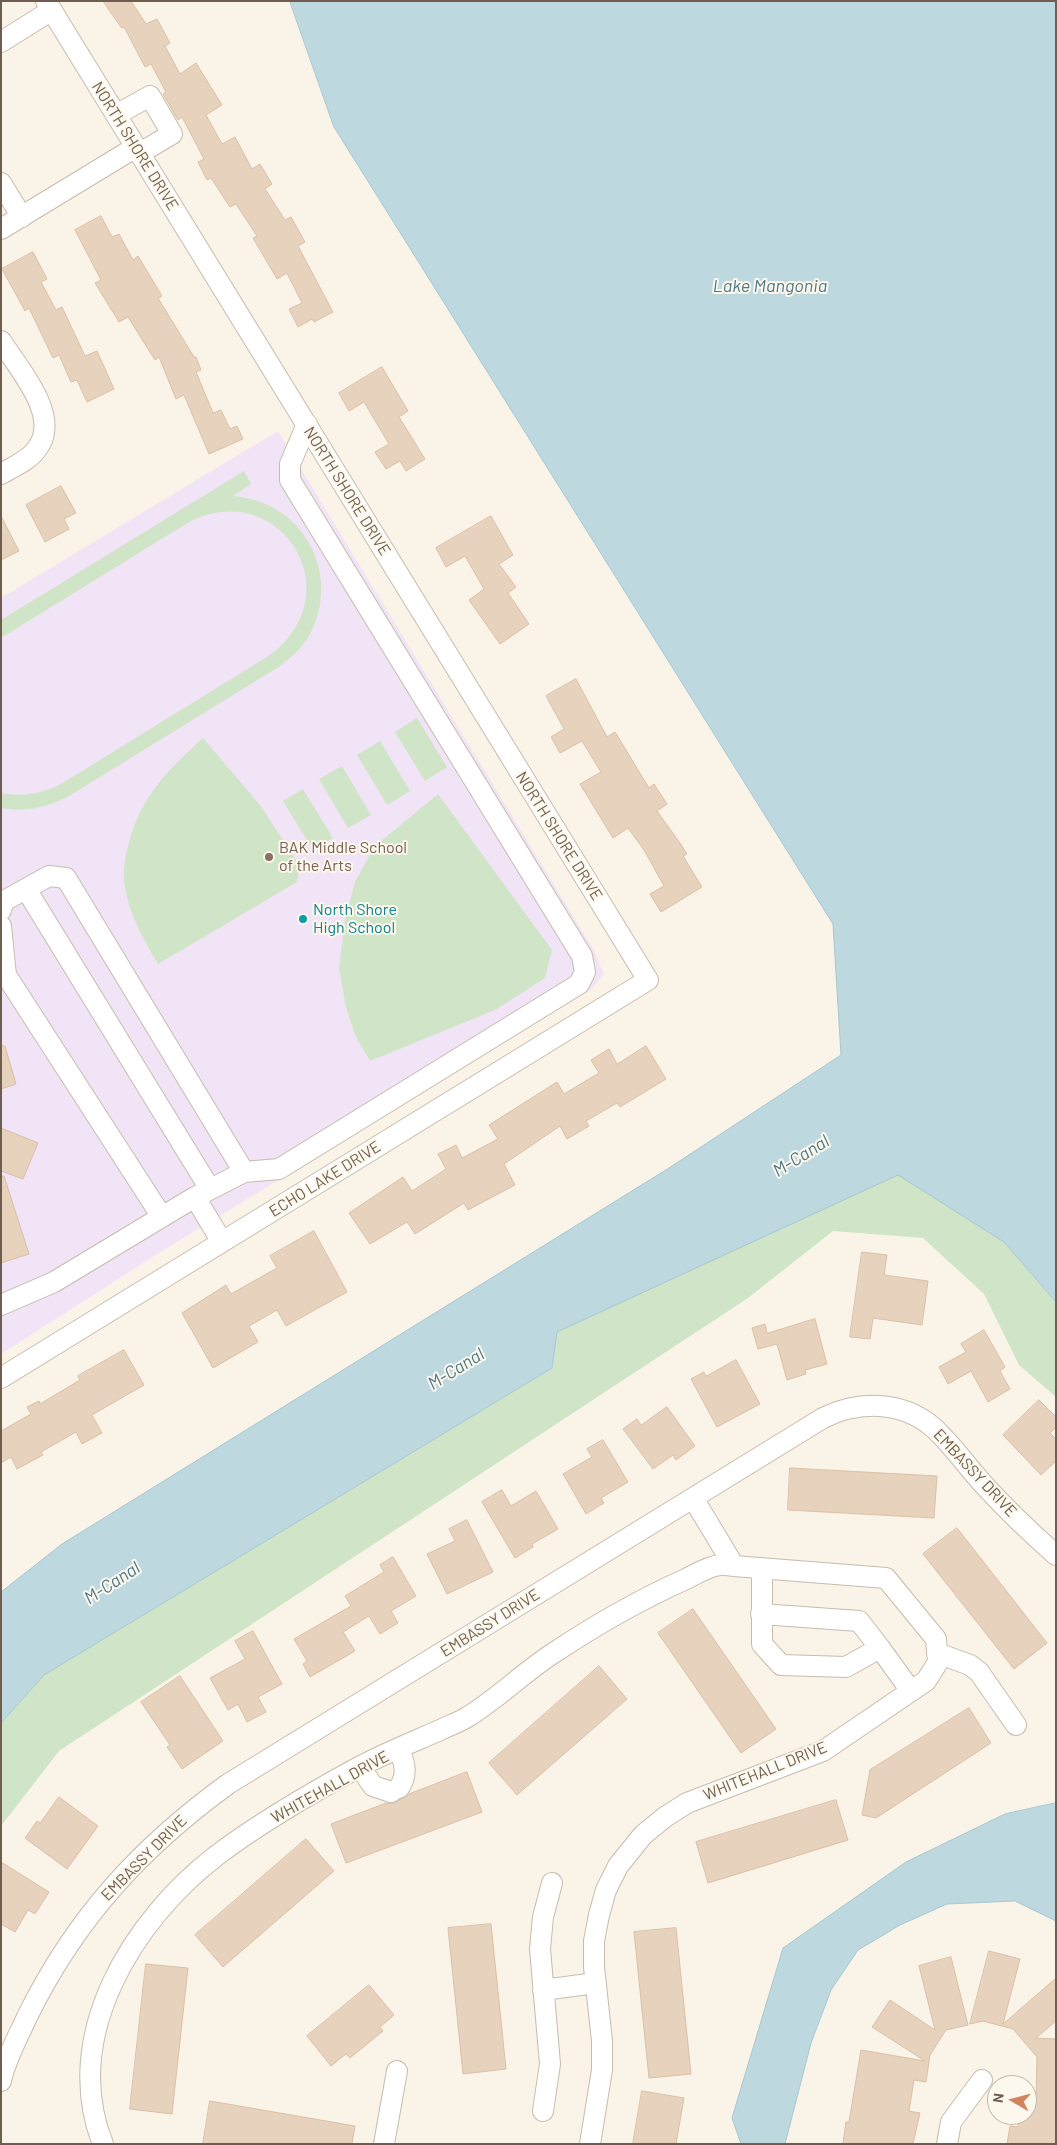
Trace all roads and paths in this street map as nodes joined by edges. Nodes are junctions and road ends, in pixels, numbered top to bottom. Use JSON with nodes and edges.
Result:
{"nodes":[{"id":1,"x":49,"y":6,"type":"edge"},
{"id":2,"x":1,"y":42,"type":"edge"},
{"id":3,"x":116,"y":115,"type":"junction"},
{"id":4,"x":138,"y":150,"type":"junction"},
{"id":5,"x":1,"y":183,"type":"edge"},
{"id":6,"x":22,"y":217,"type":"junction"},
{"id":7,"x":1,"y":229,"type":"edge"},
{"id":8,"x":1,"y":341,"type":"edge"},
{"id":9,"x":306,"y":424,"type":"junction"},
{"id":10,"x":1,"y":474,"type":"edge"},
{"id":11,"x":26,"y":889,"type":"junction"},
{"id":12,"x":1,"y":910,"type":"edge"},
{"id":13,"x":1,"y":926,"type":"edge"},
{"id":14,"x":648,"y":980,"type":"joint"},
{"id":15,"x":244,"y":1172,"type":"junction"},
{"id":16,"x":202,"y":1193,"type":"junction"},
{"id":17,"x":162,"y":1217,"type":"junction"},
{"id":18,"x":222,"y":1242,"type":"junction"},
{"id":19,"x":1,"y":1305,"type":"edge"},
{"id":20,"x":1,"y":1378,"type":"edge"},
{"id":21,"x":693,"y":1498,"type":"junction"},
{"id":22,"x":1056,"y":1555,"type":"edge"},
{"id":23,"x":734,"y":1566,"type":"junction"},
{"id":24,"x":762,"y":1568,"type":"junction"},
{"id":25,"x":761,"y":1614,"type":"junction"},
{"id":26,"x":880,"y":1648,"type":"junction"},
{"id":27,"x":937,"y":1654,"type":"junction"},
{"id":28,"x":911,"y":1691,"type":"junction"},
{"id":29,"x":1016,"y":1725,"type":"dead end"},
{"id":30,"x":399,"y":1749,"type":"junction"},
{"id":31,"x":360,"y":1767,"type":"junction"},
{"id":32,"x":552,"y":1883,"type":"dead end"},
{"id":33,"x":596,"y":1982,"type":"junction"},
{"id":34,"x":543,"y":1990,"type":"junction"},
{"id":35,"x":398,"y":2071,"type":"dead end"},
{"id":36,"x":1,"y":2079,"type":"edge"},
{"id":37,"x":982,"y":2080,"type":"dead end"},
{"id":38,"x":543,"y":2111,"type":"dead end"},
{"id":39,"x":103,"y":2144,"type":"edge"},
{"id":40,"x":384,"y":2144,"type":"edge"},
{"id":41,"x":590,"y":2144,"type":"edge"},
{"id":42,"x":947,"y":2144,"type":"edge"}],
"edges":[{"from":1,"to":2,"type":"street"},
{"from":1,"to":3,"type":"street","name":"NORTH SHORE DRIVE"},
{"from":3,"to":4,"type":"street","name":"NORTH SHORE DRIVE"},
{"from":3,"to":4,"type":"street"},
{"from":4,"to":6,"type":"street"},
{"from":4,"to":9,"type":"street","name":"NORTH SHORE DRIVE"},
{"from":5,"to":6,"type":"street"},
{"from":6,"to":7,"type":"street"},
{"from":8,"to":10,"type":"street"},
{"from":9,"to":14,"type":"street","name":"NORTH SHORE DRIVE"},
{"from":9,"to":15,"type":"street"},
{"from":11,"to":12,"type":"street"},
{"from":11,"to":15,"type":"street"},
{"from":11,"to":16,"type":"street"},
{"from":13,"to":17,"type":"street"},
{"from":14,"to":18,"type":"street","name":"ECHO LAKE DRIVE"},
{"from":15,"to":16,"type":"street"},
{"from":16,"to":17,"type":"street"},
{"from":16,"to":18,"type":"street"},
{"from":17,"to":19,"type":"street"},
{"from":18,"to":20,"type":"street","name":"ECHO LAKE DRIVE"},
{"from":21,"to":22,"type":"street","name":"EMBASSY DRIVE"},
{"from":21,"to":23,"type":"street"},
{"from":21,"to":36,"type":"street","name":"EMBASSY DRIVE"},
{"from":23,"to":24,"type":"street","name":"WHITEHALL DRIVE"},
{"from":23,"to":30,"type":"street","name":"WHITEHALL DRIVE"},
{"from":24,"to":25,"type":"street"},
{"from":24,"to":27,"type":"street","name":"WHITEHALL DRIVE"},
{"from":25,"to":26,"type":"street"},
{"from":25,"to":26,"type":"street"},
{"from":26,"to":28,"type":"street"},
{"from":27,"to":28,"type":"street","name":"WHITEHALL DRIVE"},
{"from":27,"to":29,"type":"street"},
{"from":28,"to":33,"type":"street","name":"WHITEHALL DRIVE"},
{"from":30,"to":31,"type":"street","name":"WHITEHALL DRIVE"},
{"from":30,"to":31,"type":"street"},
{"from":31,"to":39,"type":"street","name":"WHITEHALL DRIVE"},
{"from":32,"to":34,"type":"street"},
{"from":33,"to":34,"type":"street"},
{"from":33,"to":41,"type":"street","name":"WHITEHALL DRIVE"},
{"from":34,"to":38,"type":"street"},
{"from":35,"to":40,"type":"street"},
{"from":37,"to":42,"type":"street"}]}
